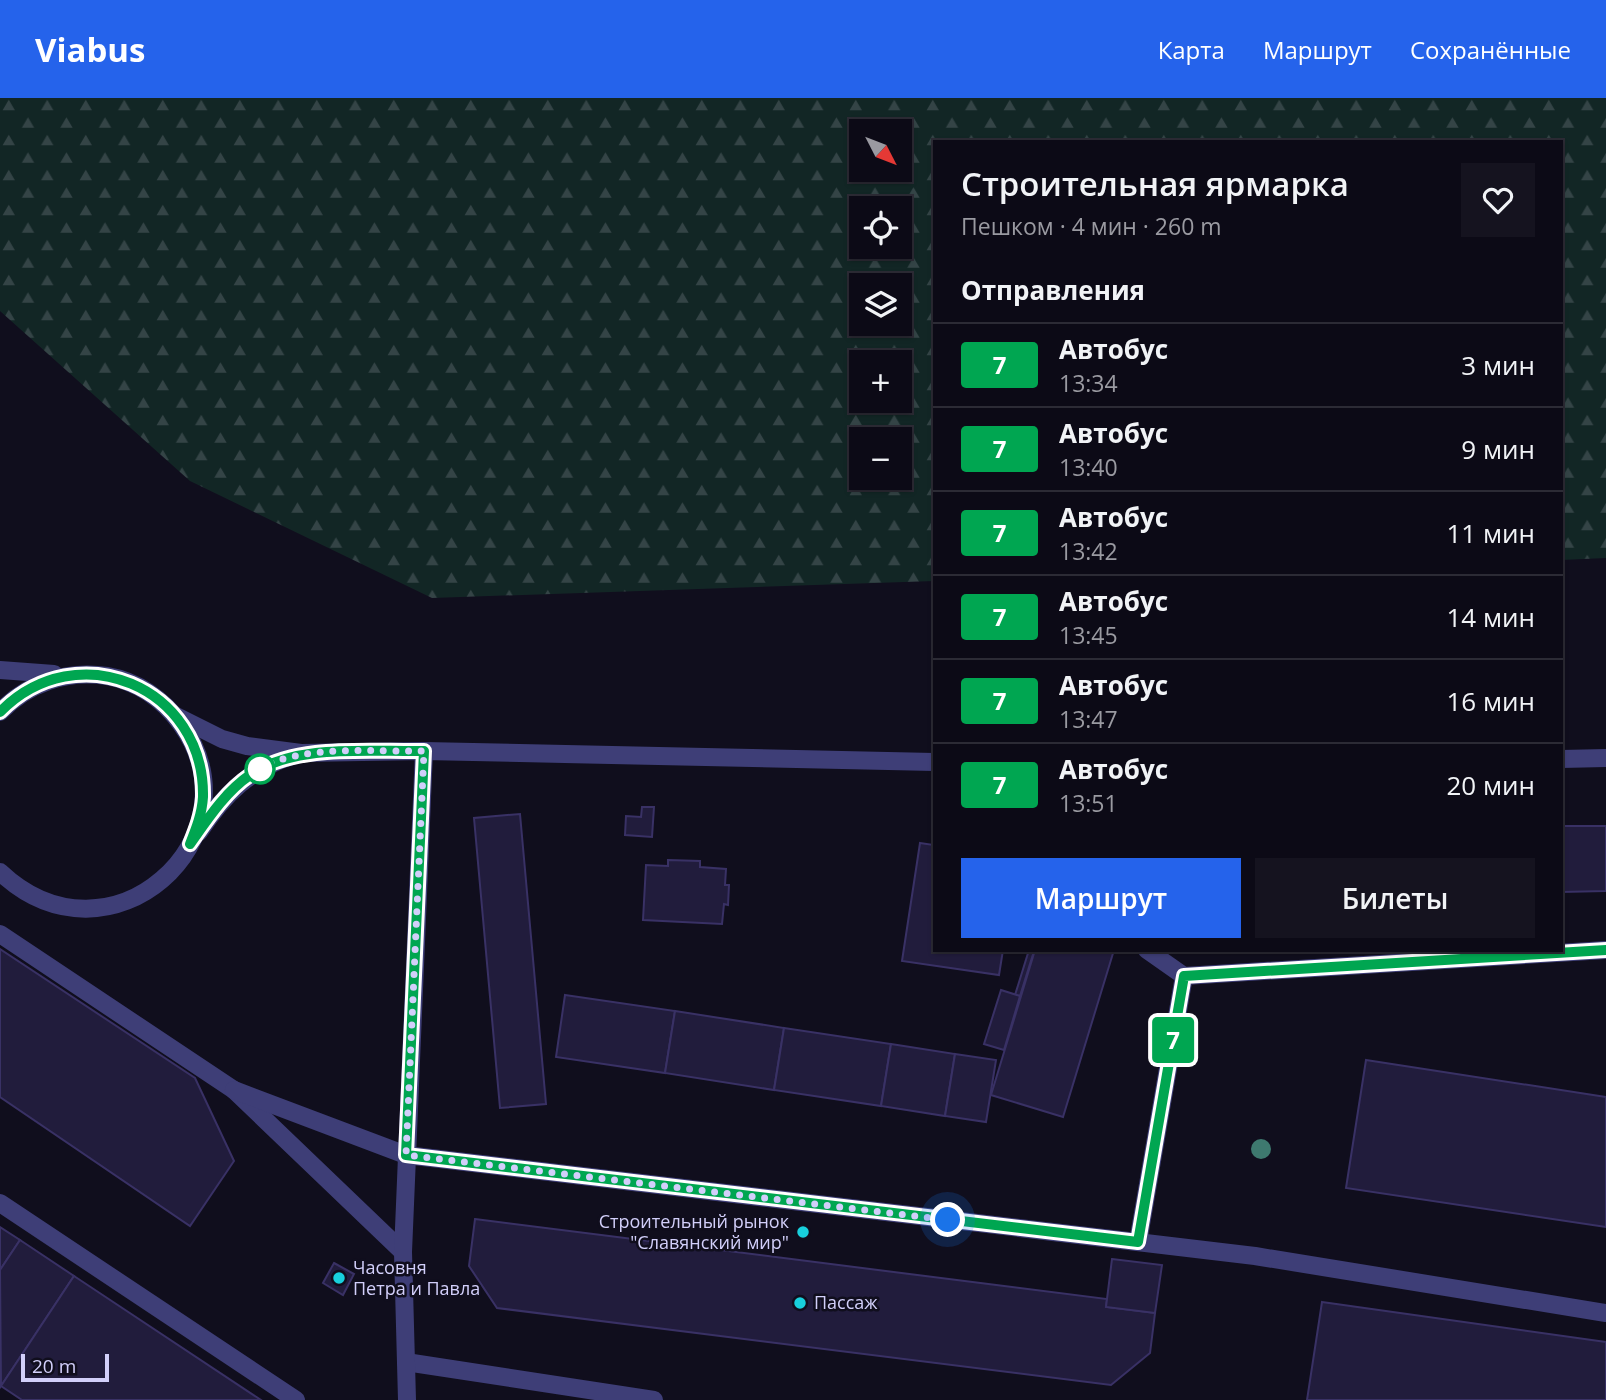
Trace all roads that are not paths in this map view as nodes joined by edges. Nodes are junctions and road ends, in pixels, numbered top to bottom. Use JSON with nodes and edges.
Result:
{"nodes":[{"id":1,"x":0,"y":670,"type":"edge"},
{"id":2,"x":71,"y":675,"type":"junction"},
{"id":3,"x":0,"y":712,"type":"edge"},
{"id":4,"x":174,"y":715,"type":"junction"},
{"id":5,"x":424,"y":751,"type":"junction"},
{"id":6,"x":301,"y":753,"type":"junction"},
{"id":7,"x":1606,"y":758,"type":"edge"},
{"id":8,"x":1563,"y":759,"type":"edge"},
{"id":9,"x":933,"y":762,"type":"edge"},
{"id":10,"x":190,"y":844,"type":"junction"},
{"id":11,"x":0,"y":872,"type":"edge"},
{"id":12,"x":0,"y":933,"type":"edge"},
{"id":13,"x":1606,"y":950,"type":"edge"},
{"id":14,"x":1150,"y":952,"type":"edge"},
{"id":15,"x":1184,"y":976,"type":"junction"},
{"id":16,"x":234,"y":1090,"type":"junction"},
{"id":17,"x":406,"y":1155,"type":"junction"},
{"id":18,"x":0,"y":1203,"type":"edge"},
{"id":19,"x":1138,"y":1242,"type":"junction"},
{"id":20,"x":403,"y":1252,"type":"junction"},
{"id":21,"x":1606,"y":1312,"type":"edge"},
{"id":22,"x":406,"y":1362,"type":"junction"},
{"id":23,"x":296,"y":1400,"type":"edge"},
{"id":24,"x":407,"y":1400,"type":"edge"},
{"id":25,"x":654,"y":1400,"type":"edge"}],
"edges":[{"from":1,"to":2,"type":"street"},
{"from":2,"to":3,"type":"street"},
{"from":2,"to":4,"type":"street"},
{"from":4,"to":6,"type":"street"},
{"from":4,"to":10,"type":"street"},
{"from":5,"to":6,"type":"street"},
{"from":5,"to":9,"type":"street"},
{"from":5,"to":17,"type":"street"},
{"from":6,"to":10,"type":"street"},
{"from":7,"to":8,"type":"street"},
{"from":10,"to":11,"type":"street"},
{"from":12,"to":16,"type":"street"},
{"from":13,"to":15,"type":"street"},
{"from":14,"to":15,"type":"street"},
{"from":15,"to":19,"type":"street"},
{"from":16,"to":17,"type":"street"},
{"from":16,"to":20,"type":"street"},
{"from":17,"to":19,"type":"street"},
{"from":17,"to":20,"type":"street"},
{"from":18,"to":23,"type":"street"},
{"from":19,"to":21,"type":"street"},
{"from":20,"to":22,"type":"street"},
{"from":22,"to":24,"type":"street"},
{"from":22,"to":25,"type":"street"}]}
